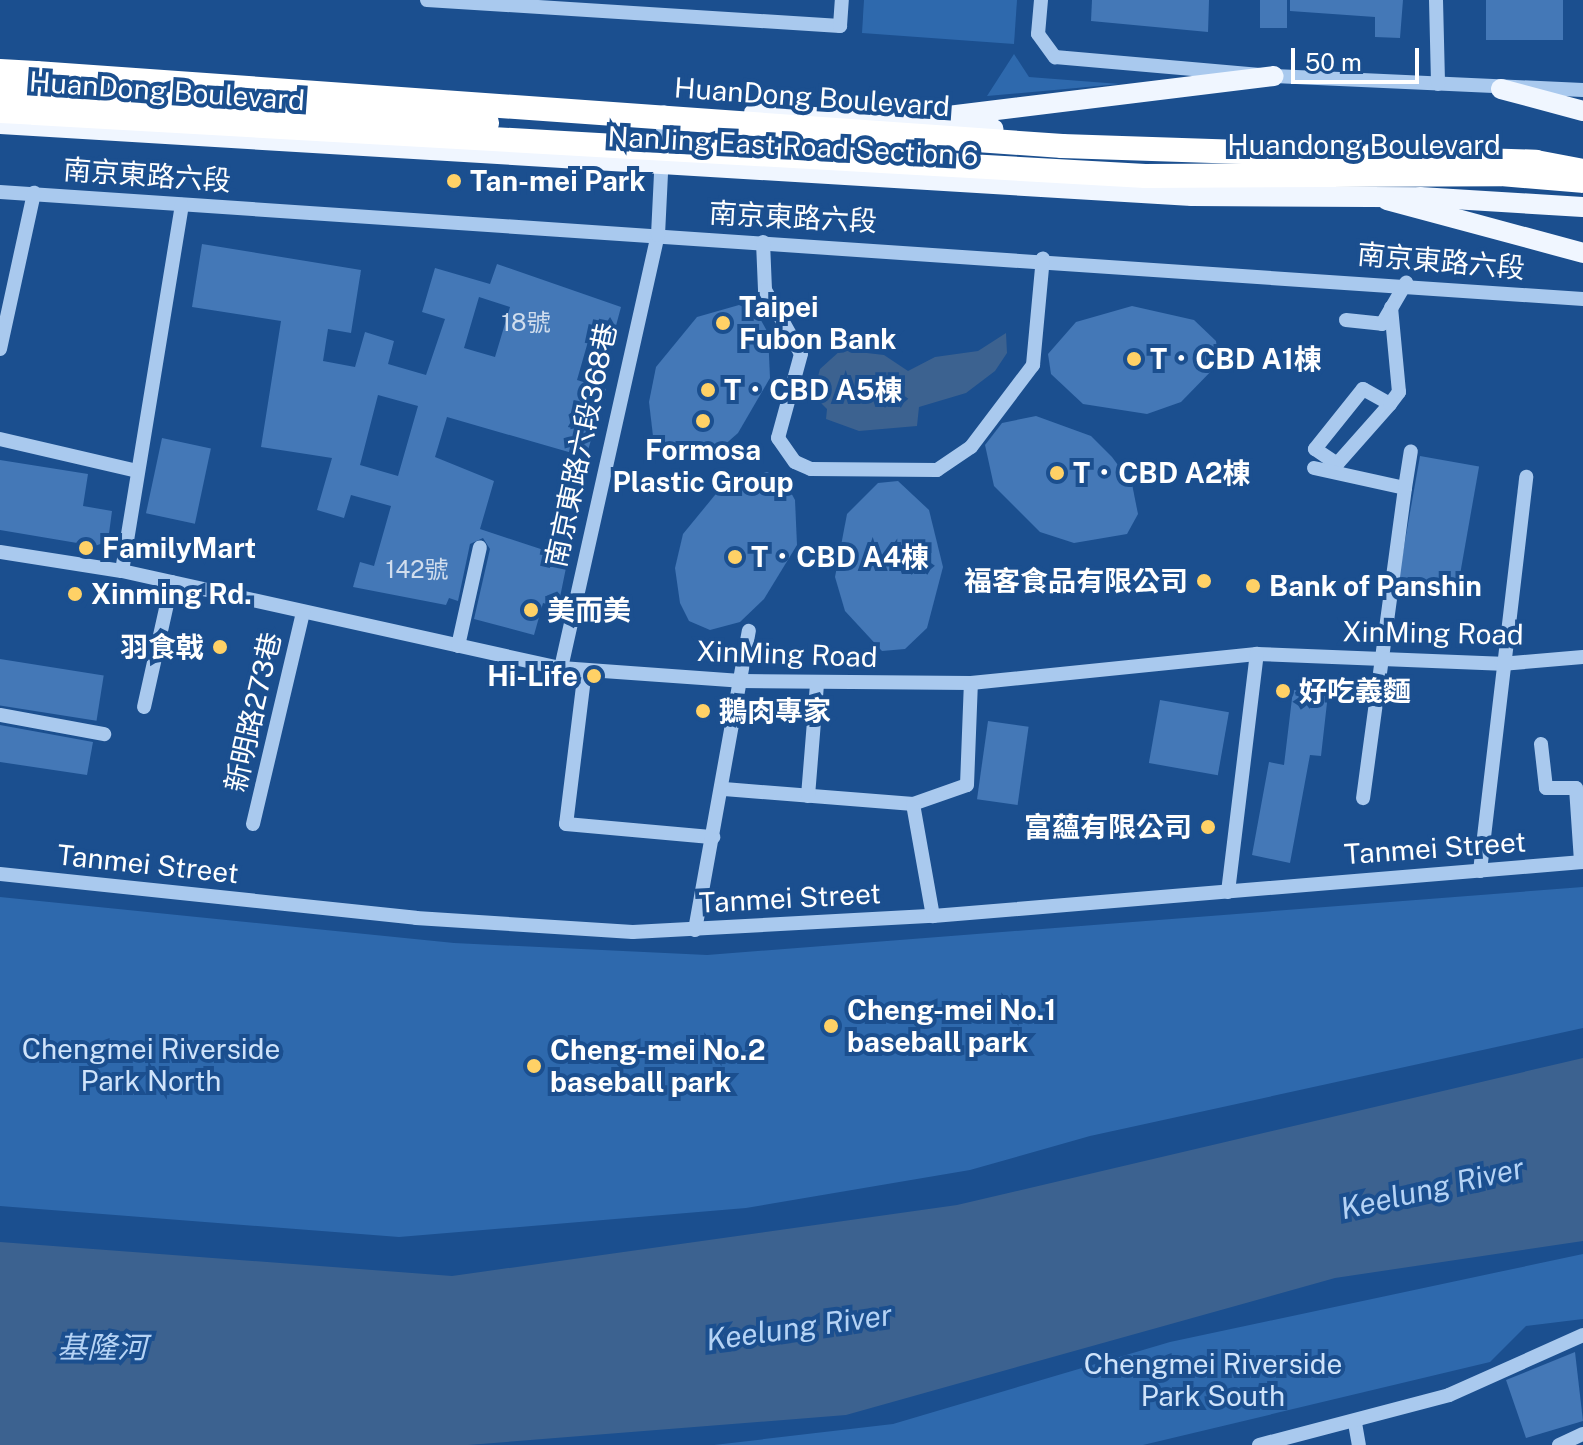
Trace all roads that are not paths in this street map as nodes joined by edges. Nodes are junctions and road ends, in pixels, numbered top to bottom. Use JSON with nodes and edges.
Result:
{"nodes":[{"id":1,"x":427,"y":0,"type":"edge"},
{"id":2,"x":842,"y":0,"type":"edge"},
{"id":3,"x":1041,"y":0,"type":"edge"},
{"id":4,"x":1436,"y":0,"type":"edge"},
{"id":5,"x":0,"y":62,"type":"edge"},
{"id":6,"x":0,"y":71,"type":"edge"},
{"id":7,"x":240,"y":76,"type":"junction"},
{"id":8,"x":1274,"y":76,"type":"junction"},
{"id":9,"x":1438,"y":84,"type":"junction"},
{"id":10,"x":1501,"y":89,"type":"junction"},
{"id":11,"x":1583,"y":90,"type":"edge"},
{"id":12,"x":0,"y":92,"type":"edge"},
{"id":13,"x":569,"y":108,"type":"junction"},
{"id":14,"x":664,"y":108,"type":"junction"},
{"id":15,"x":0,"y":111,"type":"edge"},
{"id":16,"x":1583,"y":111,"type":"edge"},
{"id":17,"x":924,"y":121,"type":"junction"},
{"id":18,"x":487,"y":123,"type":"junction"},
{"id":19,"x":0,"y":124,"type":"edge"},
{"id":20,"x":238,"y":138,"type":"junction"},
{"id":21,"x":578,"y":145,"type":"junction"},
{"id":22,"x":664,"y":168,"type":"junction"},
{"id":23,"x":1583,"y":171,"type":"edge"},
{"id":24,"x":1583,"y":179,"type":"edge"},
{"id":25,"x":0,"y":192,"type":"edge"},
{"id":26,"x":34,"y":193,"type":"junction"},
{"id":27,"x":1384,"y":198,"type":"junction"},
{"id":28,"x":182,"y":205,"type":"junction"},
{"id":29,"x":1583,"y":207,"type":"edge"},
{"id":30,"x":658,"y":235,"type":"junction"},
{"id":31,"x":763,"y":242,"type":"junction"},
{"id":32,"x":1583,"y":253,"type":"edge"},
{"id":33,"x":1043,"y":258,"type":"junction"},
{"id":34,"x":1406,"y":283,"type":"junction"},
{"id":35,"x":1583,"y":299,"type":"edge"},
{"id":36,"x":1391,"y":307,"type":"junction"},
{"id":37,"x":3,"y":317,"type":"edge"},
{"id":38,"x":1346,"y":320,"type":"dead end"},
{"id":39,"x":0,"y":349,"type":"edge"},
{"id":40,"x":1390,"y":404,"type":"junction"},
{"id":41,"x":0,"y":439,"type":"edge"},
{"id":42,"x":1411,"y":451,"type":"dead end"},
{"id":43,"x":1314,"y":468,"type":"dead end"},
{"id":44,"x":137,"y":471,"type":"junction"},
{"id":45,"x":1526,"y":477,"type":"dead end"},
{"id":46,"x":1405,"y":488,"type":"junction"},
{"id":47,"x":480,"y":547,"type":"dead end"},
{"id":48,"x":0,"y":552,"type":"edge"},
{"id":49,"x":122,"y":571,"type":"junction"},
{"id":50,"x":172,"y":582,"type":"junction"},
{"id":51,"x":303,"y":612,"type":"junction"},
{"id":52,"x":749,"y":631,"type":"dead end"},
{"id":53,"x":458,"y":646,"type":"junction"},
{"id":54,"x":1257,"y":654,"type":"junction"},
{"id":55,"x":1583,"y":657,"type":"edge"},
{"id":56,"x":1379,"y":659,"type":"junction"},
{"id":57,"x":1501,"y":664,"type":"junction"},
{"id":58,"x":561,"y":668,"type":"junction"},
{"id":59,"x":585,"y":670,"type":"junction"},
{"id":60,"x":741,"y":681,"type":"junction"},
{"id":61,"x":817,"y":683,"type":"junction"},
{"id":62,"x":971,"y":683,"type":"junction"},
{"id":63,"x":144,"y":707,"type":"dead end"},
{"id":64,"x":0,"y":715,"type":"edge"},
{"id":65,"x":104,"y":734,"type":"dead end"},
{"id":66,"x":1541,"y":744,"type":"dead end"},
{"id":67,"x":724,"y":789,"type":"junction"},
{"id":68,"x":808,"y":796,"type":"junction"},
{"id":69,"x":1363,"y":798,"type":"dead end"},
{"id":70,"x":913,"y":804,"type":"junction"},
{"id":71,"x":253,"y":824,"type":"dead end"},
{"id":72,"x":713,"y":837,"type":"junction"},
{"id":73,"x":1582,"y":862,"type":"edge"},
{"id":74,"x":1480,"y":871,"type":"junction"},
{"id":75,"x":0,"y":874,"type":"edge"},
{"id":76,"x":1228,"y":892,"type":"junction"},
{"id":77,"x":933,"y":916,"type":"junction"},
{"id":78,"x":695,"y":930,"type":"junction"},
{"id":79,"x":1583,"y":1335,"type":"edge"},
{"id":80,"x":1355,"y":1423,"type":"junction"},
{"id":81,"x":1583,"y":1434,"type":"edge"},
{"id":82,"x":1559,"y":1444,"type":"edge"},
{"id":83,"x":1259,"y":1445,"type":"edge"},
{"id":84,"x":1359,"y":1445,"type":"edge"}],
"edges":[{"from":1,"to":2,"type":"street"},
{"from":3,"to":8,"type":"street"},
{"from":4,"to":9,"type":"street"},
{"from":5,"to":7,"type":"main road","name":"NanJing East Road Section 6"},
{"from":6,"to":13,"type":"highway","name":"HuanDong Boulevard","bridge":true},
{"from":7,"to":14,"type":"main road","name":"NanJing East Road Section 6"},
{"from":7,"to":20,"type":"main road"},
{"from":8,"to":9,"type":"street"},
{"from":8,"to":17,"type":"main road"},
{"from":9,"to":10,"type":"street"},
{"from":10,"to":11,"type":"street"},
{"from":10,"to":16,"type":"main road"},
{"from":12,"to":18,"type":"highway","bridge":true},
{"from":13,"to":18,"type":"highway","bridge":true},
{"from":13,"to":23,"type":"highway","name":"HuanDong Boulevard","bridge":true},
{"from":14,"to":17,"type":"main road","name":"NanJing East Road Section 6"},
{"from":14,"to":22,"type":"street","name":"南京東路六段368巷"},
{"from":15,"to":21,"type":"highway","name":"HuanDong Boulevard","bridge":true},
{"from":17,"to":24,"type":"main road","name":"NanJing East Road Section 6"},
{"from":18,"to":21,"type":"highway","bridge":true},
{"from":19,"to":20,"type":"main road","name":"NanJing East Road Section 6"},
{"from":20,"to":22,"type":"main road","name":"NanJing East Road Section 6"},
{"from":21,"to":24,"type":"highway","name":"HuanDong Boulevard","bridge":true},
{"from":22,"to":27,"type":"main road","name":"NanJing East Road Section 6"},
{"from":22,"to":30,"type":"street","name":"南京東路六段368巷"},
{"from":25,"to":26,"type":"street","name":"南京東路六段"},
{"from":26,"to":28,"type":"street","name":"南京東路六段"},
{"from":26,"to":37,"type":"street"},
{"from":27,"to":29,"type":"main road","name":"NanJing East Road Section 6"},
{"from":27,"to":32,"type":"main road"},
{"from":28,"to":30,"type":"street","name":"南京東路六段"},
{"from":28,"to":44,"type":"street"},
{"from":30,"to":31,"type":"street","name":"南京東路六段"},
{"from":30,"to":58,"type":"street","name":"南京東路六段368巷"},
{"from":31,"to":33,"type":"street","name":"南京東路六段"},
{"from":31,"to":33,"type":"street"},
{"from":33,"to":34,"type":"street","name":"南京東路六段"},
{"from":34,"to":35,"type":"street","name":"南京東路六段"},
{"from":34,"to":36,"type":"street"},
{"from":36,"to":38,"type":"street"},
{"from":36,"to":40,"type":"street"},
{"from":37,"to":39,"type":"street"},
{"from":40,"to":40,"type":"street"},
{"from":41,"to":44,"type":"street"},
{"from":42,"to":46,"type":"street"},
{"from":43,"to":46,"type":"street"},
{"from":44,"to":49,"type":"street"},
{"from":45,"to":57,"type":"street"},
{"from":46,"to":56,"type":"street"},
{"from":47,"to":53,"type":"street"},
{"from":48,"to":49,"type":"street","name":"XinMing Road"},
{"from":49,"to":50,"type":"street","name":"XinMing Road"},
{"from":50,"to":51,"type":"street","name":"XinMing Road"},
{"from":50,"to":63,"type":"street"},
{"from":51,"to":53,"type":"street","name":"XinMing Road"},
{"from":51,"to":71,"type":"street","name":"新明路273巷"},
{"from":52,"to":60,"type":"street"},
{"from":53,"to":58,"type":"street","name":"XinMing Road"},
{"from":54,"to":56,"type":"street","name":"XinMing Road"},
{"from":54,"to":62,"type":"street","name":"XinMing Road"},
{"from":54,"to":76,"type":"street"},
{"from":55,"to":57,"type":"street","name":"XinMing Road"},
{"from":56,"to":57,"type":"street","name":"XinMing Road"},
{"from":56,"to":69,"type":"street"},
{"from":57,"to":74,"type":"street"},
{"from":58,"to":59,"type":"street","name":"XinMing Road"},
{"from":59,"to":60,"type":"street","name":"XinMing Road"},
{"from":59,"to":72,"type":"street"},
{"from":60,"to":61,"type":"street","name":"XinMing Road"},
{"from":60,"to":67,"type":"street"},
{"from":61,"to":62,"type":"street","name":"XinMing Road"},
{"from":61,"to":68,"type":"street"},
{"from":62,"to":70,"type":"street"},
{"from":64,"to":65,"type":"street"},
{"from":66,"to":73,"type":"street"},
{"from":67,"to":68,"type":"street"},
{"from":67,"to":72,"type":"street"},
{"from":68,"to":70,"type":"street"},
{"from":70,"to":77,"type":"street"},
{"from":72,"to":78,"type":"street"},
{"from":73,"to":74,"type":"street","name":"Tanmei Street"},
{"from":74,"to":76,"type":"street","name":"Tanmei Street"},
{"from":75,"to":78,"type":"street","name":"Tanmei Street"},
{"from":76,"to":77,"type":"street","name":"Tanmei Street"},
{"from":77,"to":78,"type":"street","name":"Tanmei Street"},
{"from":79,"to":80,"type":"street"},
{"from":80,"to":83,"type":"street"},
{"from":80,"to":84,"type":"street"},
{"from":81,"to":82,"type":"street"}]}
